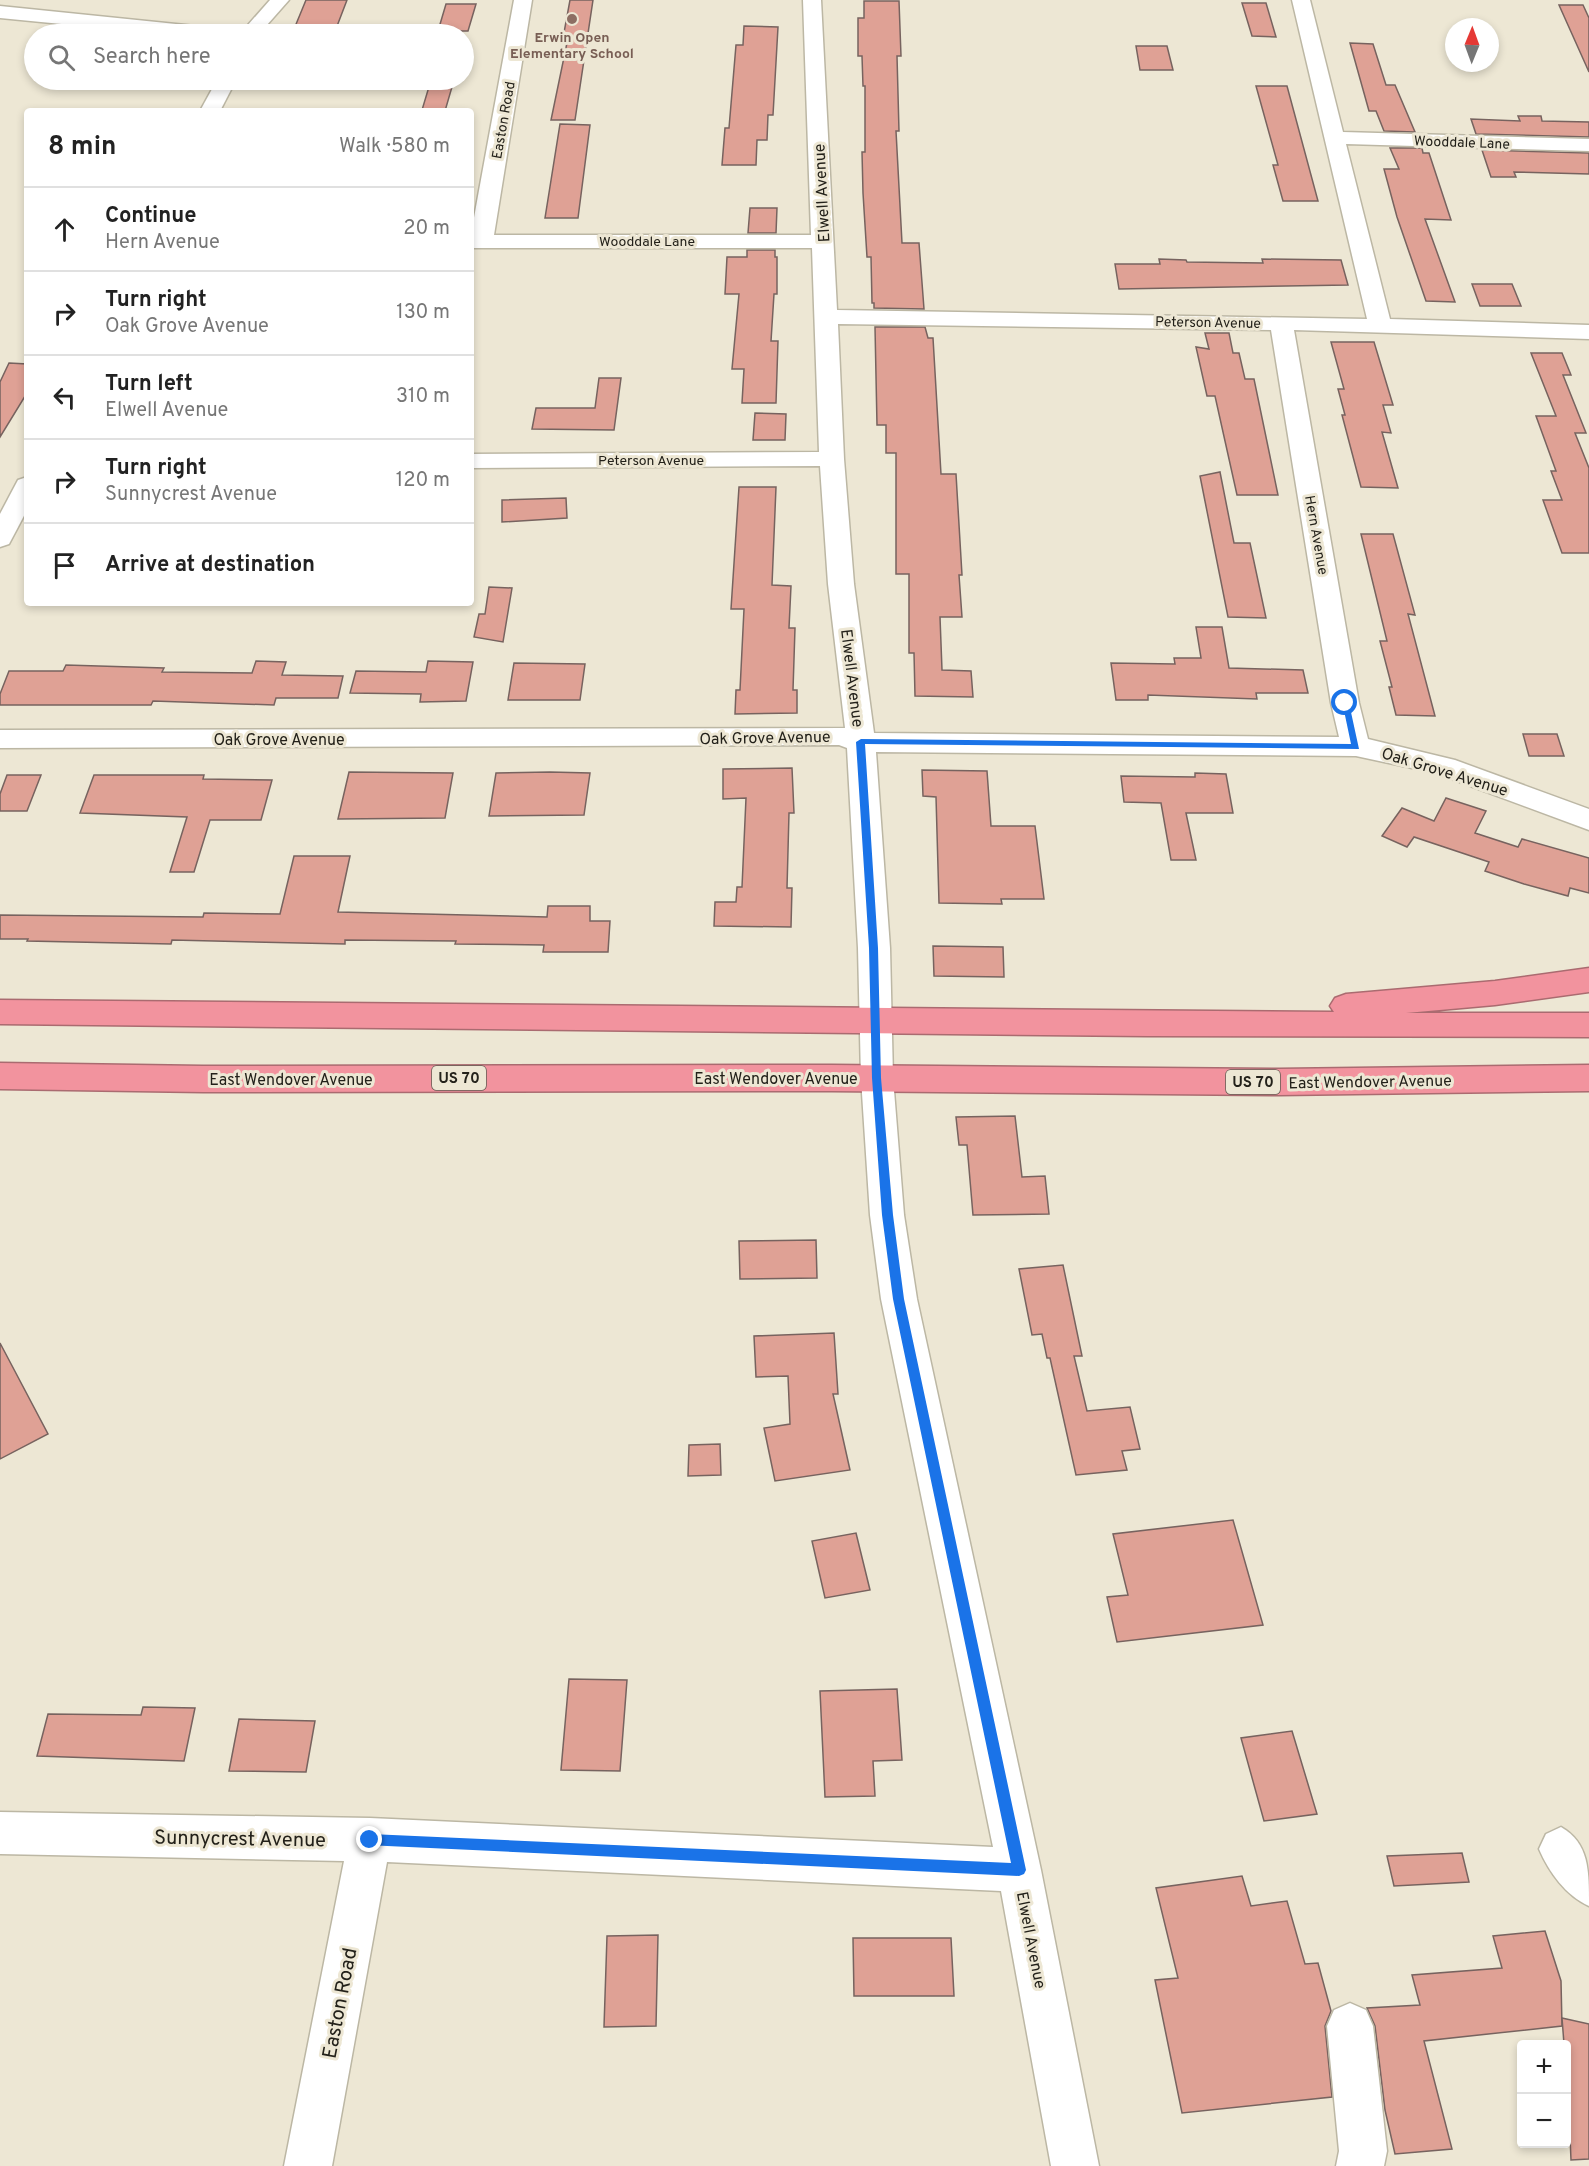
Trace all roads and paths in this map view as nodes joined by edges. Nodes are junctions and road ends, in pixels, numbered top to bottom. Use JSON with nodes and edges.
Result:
{"nodes":[{"id":1,"x":280,"y":0,"type":"edge"},
{"id":2,"x":523,"y":0,"type":"edge"},
{"id":3,"x":812,"y":0,"type":"edge"},
{"id":4,"x":1301,"y":0,"type":"edge"},
{"id":5,"x":0,"y":12,"type":"edge"},
{"id":6,"x":117,"y":24,"type":"edge"},
{"id":7,"x":258,"y":24,"type":"edge"},
{"id":8,"x":221,"y":90,"type":"edge"},
{"id":9,"x":212,"y":108,"type":"edge"},
{"id":10,"x":1335,"y":138,"type":"junction"},
{"id":11,"x":1589,"y":145,"type":"edge"},
{"id":12,"x":477,"y":241,"type":"edge"},
{"id":13,"x":824,"y":242,"type":"junction"},
{"id":14,"x":827,"y":317,"type":"junction"},
{"id":15,"x":1281,"y":323,"type":"junction"},
{"id":16,"x":1380,"y":325,"type":"junction"},
{"id":17,"x":1589,"y":333,"type":"edge"},
{"id":18,"x":832,"y":459,"type":"junction"},
{"id":19,"x":474,"y":461,"type":"edge"},
{"id":20,"x":24,"y":491,"type":"edge"},
{"id":21,"x":0,"y":538,"type":"edge"},
{"id":22,"x":0,"y":739,"type":"edge"},
{"id":23,"x":861,"y":742,"type":"junction"},
{"id":24,"x":1356,"y":747,"type":"junction"},
{"id":25,"x":1589,"y":820,"type":"edge"},
{"id":26,"x":1589,"y":981,"type":"edge"},
{"id":27,"x":0,"y":1012,"type":"edge"},
{"id":28,"x":875,"y":1022,"type":"junction"},
{"id":29,"x":1147,"y":1024,"type":"junction"},
{"id":30,"x":1589,"y":1025,"type":"edge"},
{"id":31,"x":0,"y":1076,"type":"edge"},
{"id":32,"x":877,"y":1078,"type":"junction"},
{"id":33,"x":1589,"y":1078,"type":"edge"},
{"id":34,"x":0,"y":1833,"type":"edge"},
{"id":35,"x":370,"y":1840,"type":"junction"},
{"id":36,"x":1561,"y":1849,"type":"dead end"},
{"id":37,"x":1019,"y":1870,"type":"junction"},
{"id":38,"x":1589,"y":1884,"type":"edge"},
{"id":39,"x":1350,"y":2026,"type":"dead end"},
{"id":40,"x":308,"y":2166,"type":"edge"},
{"id":41,"x":1075,"y":2166,"type":"edge"},
{"id":42,"x":1360,"y":2166,"type":"edge"}],
"edges":[{"from":1,"to":7,"type":"street"},
{"from":2,"to":12,"type":"street","name":"Easton Road"},
{"from":3,"to":13,"type":"street","name":"Elwell Avenue"},
{"from":4,"to":10,"type":"street"},
{"from":5,"to":6,"type":"street"},
{"from":8,"to":9,"type":"street"},
{"from":10,"to":11,"type":"street","name":"Wooddale Lane"},
{"from":10,"to":16,"type":"street"},
{"from":12,"to":13,"type":"street","name":"Wooddale Lane"},
{"from":13,"to":14,"type":"street","name":"Elwell Avenue"},
{"from":14,"to":15,"type":"street","name":"Peterson Avenue"},
{"from":14,"to":18,"type":"street","name":"Elwell Avenue"},
{"from":15,"to":16,"type":"street","name":"Peterson Avenue"},
{"from":15,"to":24,"type":"street","name":"Hern Avenue"},
{"from":16,"to":17,"type":"street","name":"Peterson Avenue"},
{"from":18,"to":19,"type":"street","name":"Peterson Avenue"},
{"from":18,"to":23,"type":"street","name":"Elwell Avenue"},
{"from":20,"to":21,"type":"street"},
{"from":22,"to":23,"type":"street","name":"Oak Grove Avenue"},
{"from":23,"to":24,"type":"street","name":"Oak Grove Avenue"},
{"from":23,"to":28,"type":"street","name":"Elwell Avenue"},
{"from":24,"to":25,"type":"street","name":"Oak Grove Avenue"},
{"from":26,"to":29,"type":"highway"},
{"from":27,"to":28,"type":"highway"},
{"from":28,"to":29,"type":"highway"},
{"from":28,"to":32,"type":"street","name":"Elwell Avenue"},
{"from":29,"to":30,"type":"highway"},
{"from":31,"to":32,"type":"highway","name":"East Wendover Avenue","number":"US 70"},
{"from":32,"to":33,"type":"highway","name":"East Wendover Avenue","number":"US 70"},
{"from":32,"to":37,"type":"street","name":"Elwell Avenue"},
{"from":34,"to":35,"type":"street","name":"Sunnycrest Avenue"},
{"from":35,"to":37,"type":"street","name":"Sunnycrest Avenue"},
{"from":35,"to":40,"type":"street","name":"Easton Road"},
{"from":36,"to":38,"type":"street"},
{"from":37,"to":41,"type":"street","name":"Elwell Avenue"},
{"from":39,"to":42,"type":"street"}]}
